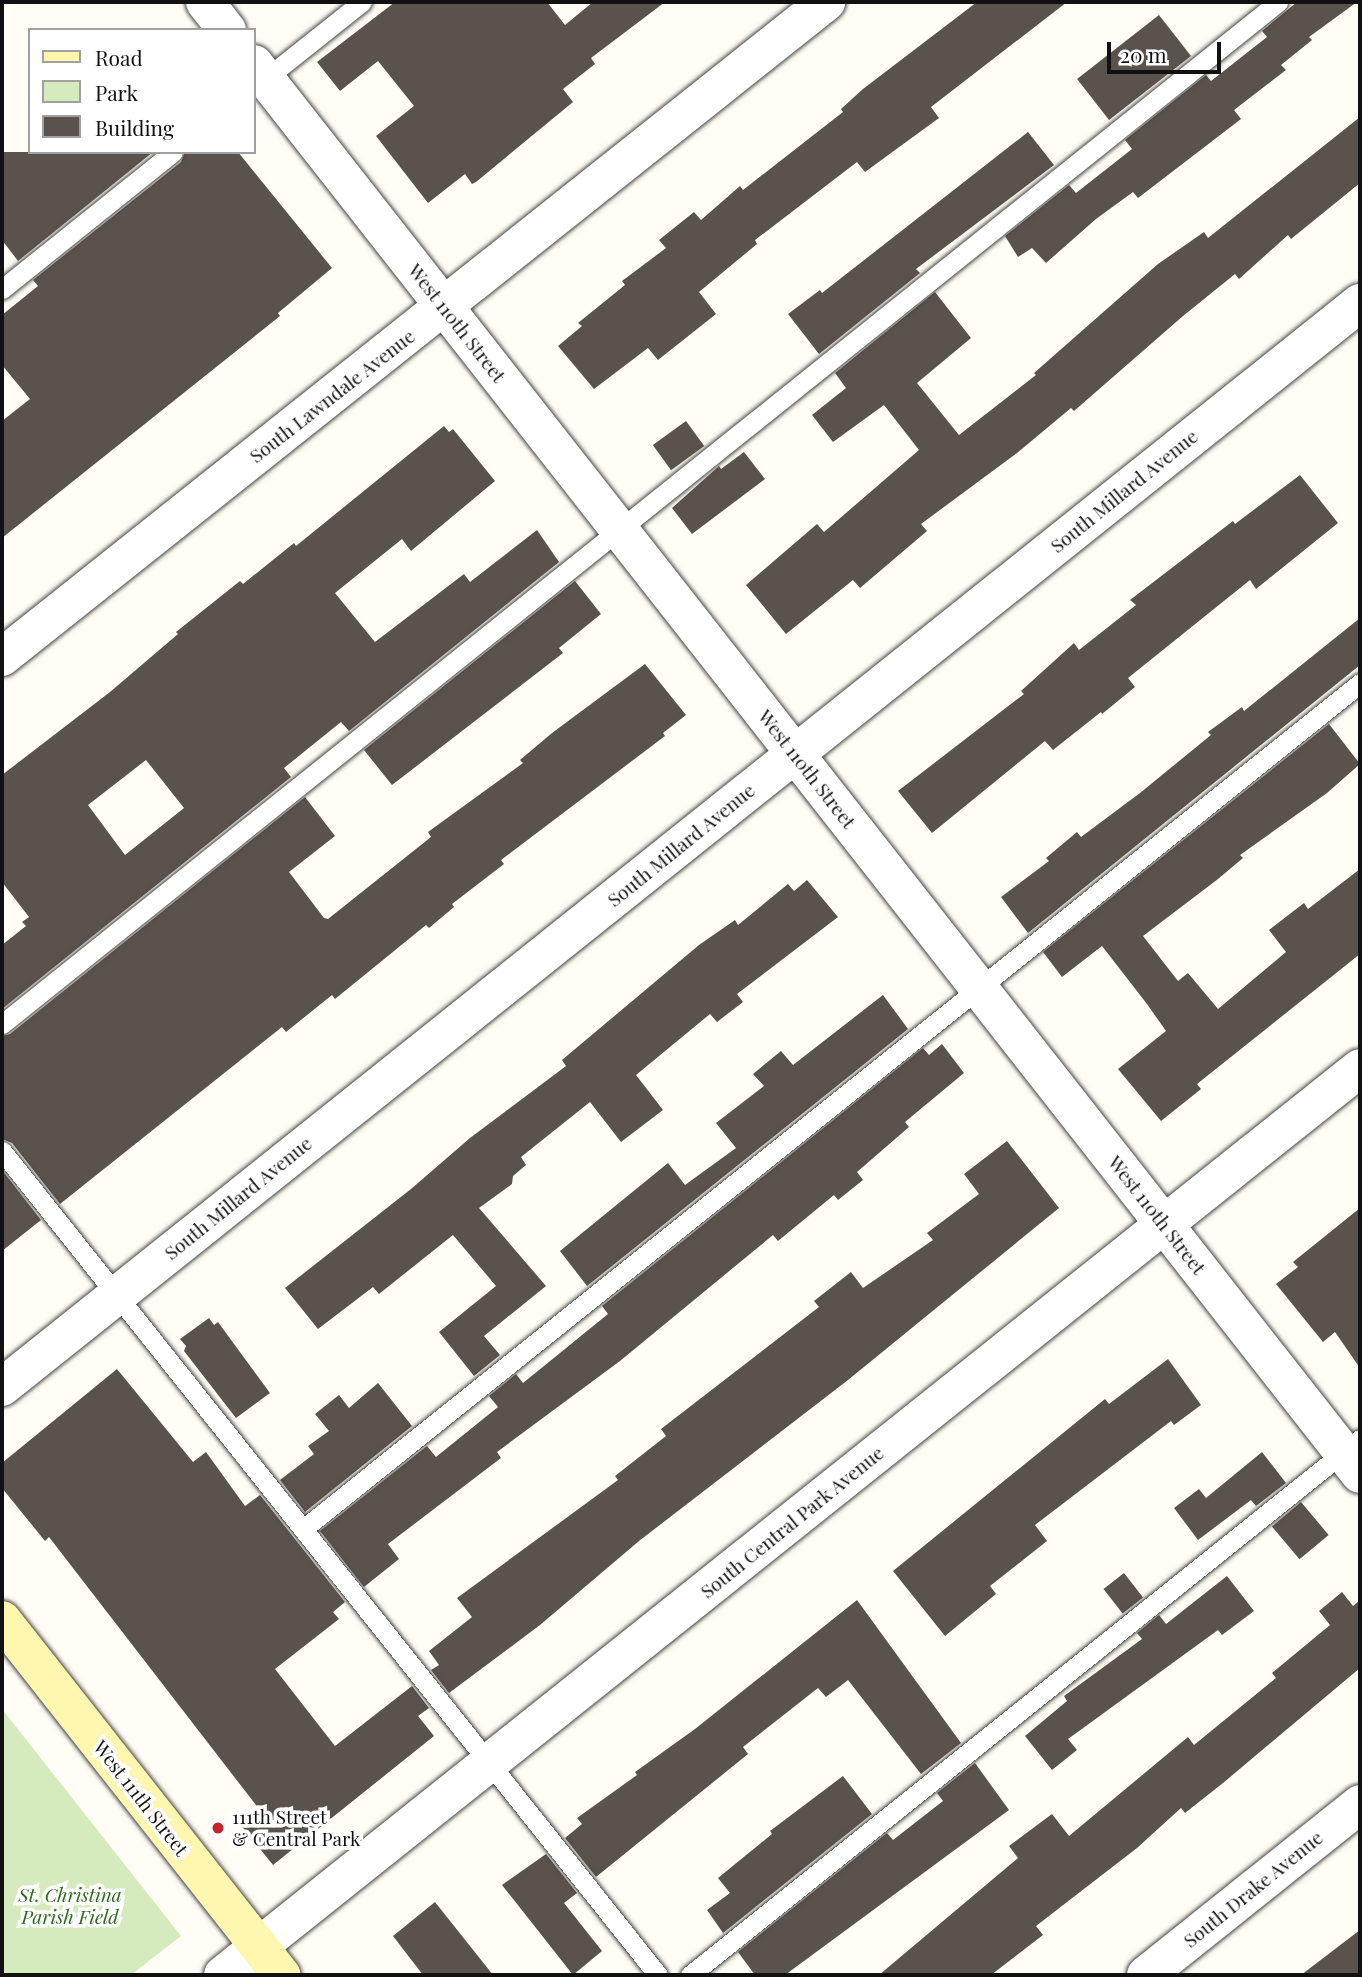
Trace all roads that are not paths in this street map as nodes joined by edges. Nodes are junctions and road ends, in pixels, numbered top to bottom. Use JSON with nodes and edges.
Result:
{"nodes":[{"id":1,"x":205,"y":2,"type":"edge"},
{"id":2,"x":362,"y":2,"type":"edge"},
{"id":3,"x":826,"y":2,"type":"edge"},
{"id":4,"x":1278,"y":2,"type":"edge"},
{"id":5,"x":225,"y":28,"type":"edge"},
{"id":6,"x":258,"y":77,"type":"edge"},
{"id":7,"x":171,"y":154,"type":"edge"},
{"id":8,"x":2,"y":289,"type":"edge"},
{"id":9,"x":1360,"y":303,"type":"edge"},
{"id":10,"x":445,"y":307,"type":"junction"},
{"id":11,"x":619,"y":528,"type":"junction"},
{"id":12,"x":2,"y":657,"type":"edge"},
{"id":13,"x":1360,"y":683,"type":"edge"},
{"id":14,"x":796,"y":754,"type":"junction"},
{"id":15,"x":979,"y":988,"type":"junction"},
{"id":16,"x":2,"y":1024,"type":"edge"},
{"id":17,"x":1360,"y":1068,"type":"edge"},
{"id":18,"x":2,"y":1151,"type":"edge"},
{"id":19,"x":1164,"y":1224,"type":"junction"},
{"id":20,"x":117,"y":1295,"type":"junction"},
{"id":21,"x":2,"y":1387,"type":"edge"},
{"id":22,"x":1355,"y":1455,"type":"edge"},
{"id":23,"x":303,"y":1529,"type":"junction"},
{"id":24,"x":2,"y":1620,"type":"edge"},
{"id":25,"x":489,"y":1762,"type":"junction"},
{"id":26,"x":1360,"y":1804,"type":"edge"},
{"id":27,"x":270,"y":1961,"type":"edge"},
{"id":28,"x":223,"y":1975,"type":"edge"},
{"id":29,"x":659,"y":1975,"type":"edge"},
{"id":30,"x":690,"y":1975,"type":"edge"},
{"id":31,"x":1146,"y":1975,"type":"edge"}],
"edges":[{"from":1,"to":5,"type":"street"},
{"from":2,"to":6,"type":"lane"},
{"from":3,"to":10,"type":"street","name":"South Lawndale Avenue"},
{"from":4,"to":11,"type":"lane"},
{"from":6,"to":10,"type":"street","name":"West 110th Street"},
{"from":7,"to":8,"type":"lane"},
{"from":9,"to":14,"type":"street","name":"South Millard Avenue"},
{"from":10,"to":11,"type":"street","name":"West 110th Street"},
{"from":10,"to":12,"type":"street","name":"South Lawndale Avenue"},
{"from":11,"to":14,"type":"street","name":"West 110th Street"},
{"from":11,"to":16,"type":"lane"},
{"from":13,"to":15,"type":"lane"},
{"from":14,"to":15,"type":"street","name":"West 110th Street"},
{"from":14,"to":20,"type":"street","name":"South Millard Avenue"},
{"from":15,"to":19,"type":"street","name":"West 110th Street"},
{"from":15,"to":23,"type":"lane"},
{"from":17,"to":19,"type":"street","name":"South Central Park Avenue"},
{"from":18,"to":20,"type":"lane"},
{"from":19,"to":22,"type":"street","name":"West 110th Street"},
{"from":19,"to":25,"type":"street","name":"South Central Park Avenue"},
{"from":20,"to":21,"type":"street","name":"South Millard Avenue"},
{"from":20,"to":23,"type":"lane"},
{"from":22,"to":30,"type":"lane"},
{"from":23,"to":25,"type":"lane"},
{"from":24,"to":27,"type":"main road","name":"West 111th Street"},
{"from":25,"to":27,"type":"street","name":"South Central Park Avenue"},
{"from":25,"to":29,"type":"lane"},
{"from":26,"to":31,"type":"street","name":"South Drake Avenue"},
{"from":27,"to":28,"type":"street","name":"South Central Park Avenue"}]}
